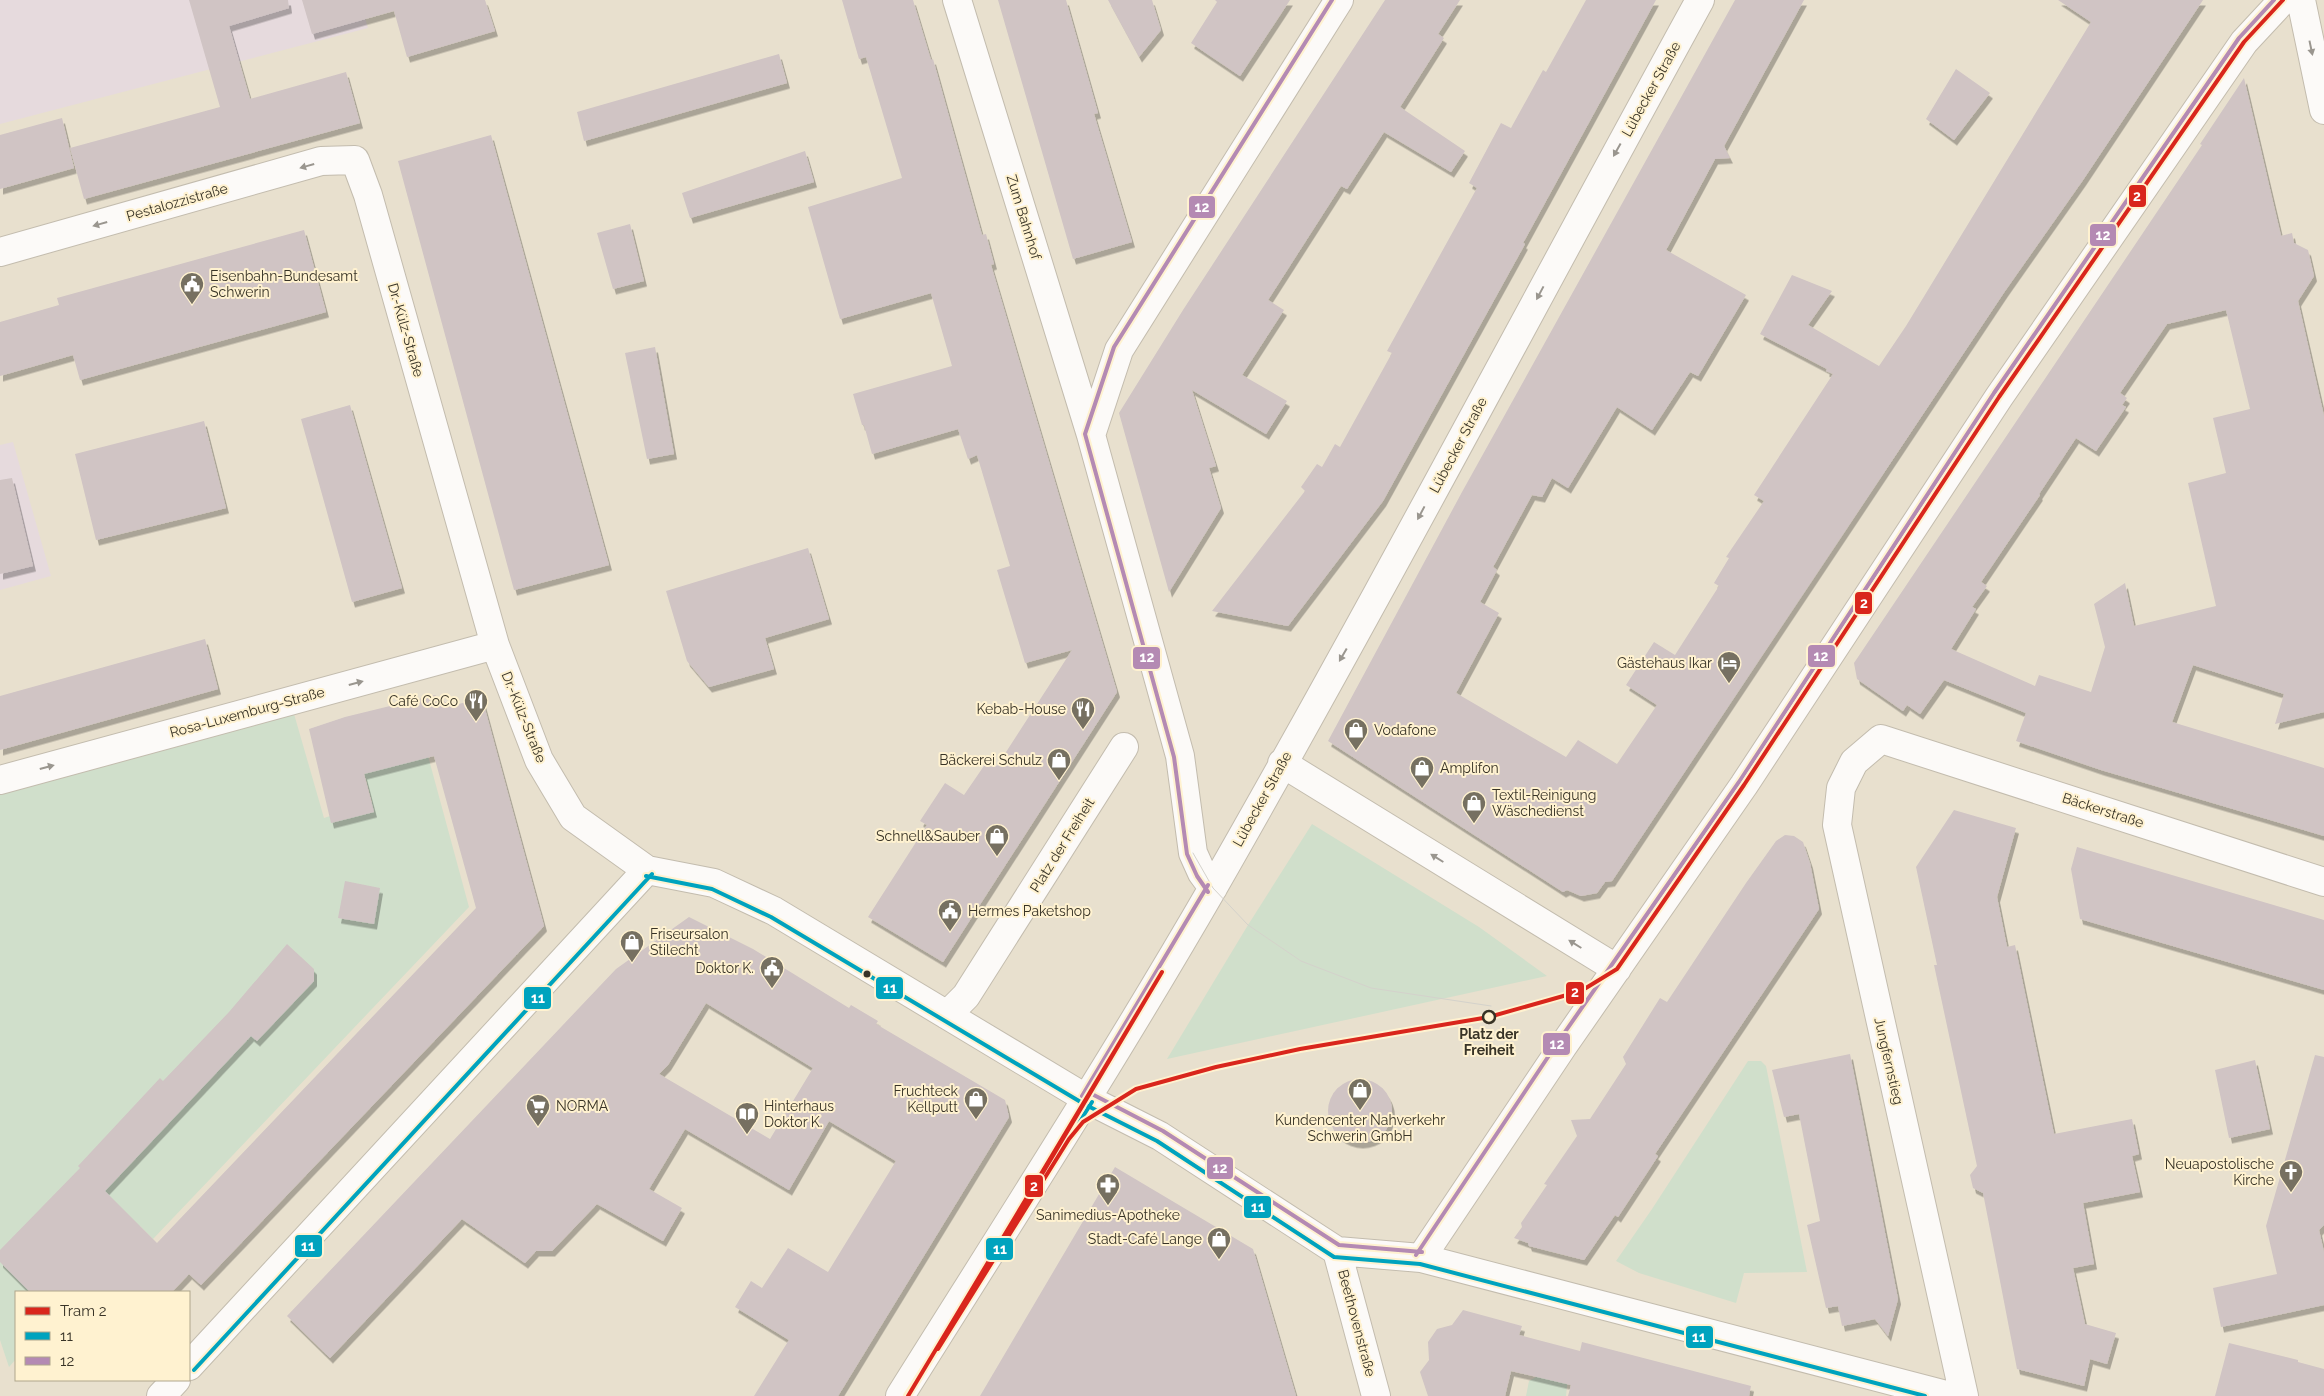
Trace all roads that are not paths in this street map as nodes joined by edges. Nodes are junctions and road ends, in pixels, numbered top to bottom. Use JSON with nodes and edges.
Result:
{"nodes":[{"id":1,"x":957,"y":0,"type":"edge"},
{"id":2,"x":1339,"y":0,"type":"edge"},
{"id":3,"x":1700,"y":0,"type":"edge"},
{"id":4,"x":2283,"y":0,"type":"edge"},
{"id":5,"x":2301,"y":0,"type":"edge"},
{"id":6,"x":2324,"y":110,"type":"edge"},
{"id":7,"x":355,"y":160,"type":"joint"},
{"id":8,"x":0,"y":252,"type":"edge"},
{"id":9,"x":1091,"y":435,"type":"junction"},
{"id":10,"x":495,"y":645,"type":"junction"},
{"id":11,"x":1881,"y":739,"type":"joint"},
{"id":12,"x":1124,"y":747,"type":"dead end"},
{"id":13,"x":1282,"y":763,"type":"junction"},
{"id":14,"x":0,"y":780,"type":"edge"},
{"id":15,"x":647,"y":870,"type":"junction"},
{"id":16,"x":2324,"y":882,"type":"edge"},
{"id":17,"x":1213,"y":888,"type":"junction"},
{"id":18,"x":1616,"y":970,"type":"junction"},
{"id":19,"x":947,"y":1015,"type":"junction"},
{"id":20,"x":1087,"y":1099,"type":"junction"},
{"id":21,"x":1337,"y":1251,"type":"junction"},
{"id":22,"x":1421,"y":1258,"type":"junction"},
{"id":23,"x":190,"y":1365,"type":"edge"},
{"id":24,"x":175,"y":1381,"type":"edge"},
{"id":25,"x":161,"y":1396,"type":"edge"},
{"id":26,"x":900,"y":1396,"type":"edge"},
{"id":27,"x":1376,"y":1396,"type":"edge"},
{"id":28,"x":1950,"y":1396,"type":"edge"},
{"id":29,"x":1964,"y":1396,"type":"edge"}],
"edges":[{"from":1,"to":9,"type":"street","name":"Zum Bahnhof"},
{"from":2,"to":9,"type":"street"},
{"from":3,"to":13,"type":"street","name":"Lübecker Straße","one_way":true},
{"from":4,"to":18,"type":"street"},
{"from":5,"to":6,"type":"street","one_way":true},
{"from":7,"to":8,"type":"street","name":"Pestalozzistraße","one_way":true},
{"from":7,"to":10,"type":"street","name":"Dr.-Külz-Straße"},
{"from":9,"to":17,"type":"street","name":"Zum Bahnhof"},
{"from":14,"to":10,"type":"street","name":"Rosa-Luxemburg-Straße","one_way":true},
{"from":10,"to":15,"type":"street","name":"Dr.-Külz-Straße"},
{"from":11,"to":16,"type":"street","name":"Bäckerstraße"},
{"from":11,"to":29,"type":"street","name":"Jungfernstieg"},
{"from":12,"to":19,"type":"street","name":"Platz der Freiheit"},
{"from":13,"to":17,"type":"street","name":"Lübecker Straße"},
{"from":18,"to":13,"type":"street","one_way":true},
{"from":15,"to":19,"type":"street","name":"Dr.-Külz-Straße"},
{"from":15,"to":23,"type":"street"},
{"from":17,"to":20,"type":"street","name":"Lübecker Straße"},
{"from":18,"to":22,"type":"street"},
{"from":19,"to":20,"type":"street","name":"Dr.-Külz-Straße"},
{"from":20,"to":21,"type":"street"},
{"from":20,"to":26,"type":"street","name":"Lübecker Straße"},
{"from":21,"to":22,"type":"street"},
{"from":21,"to":27,"type":"street","name":"Beethovenstraße"},
{"from":22,"to":28,"type":"street"},
{"from":24,"to":25,"type":"street"}]}
